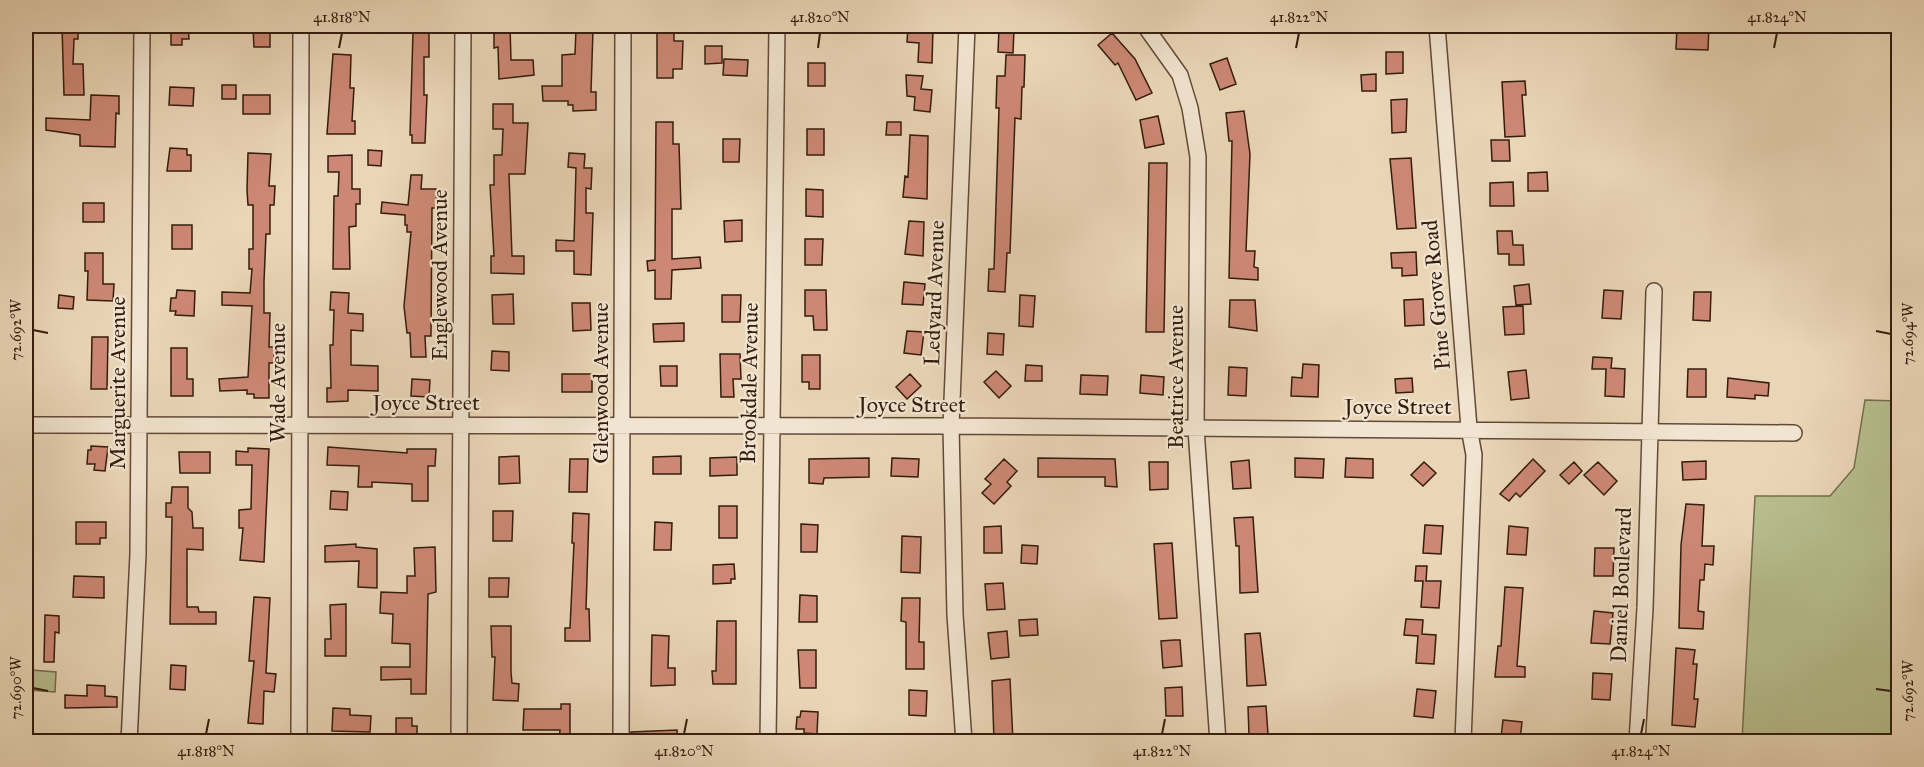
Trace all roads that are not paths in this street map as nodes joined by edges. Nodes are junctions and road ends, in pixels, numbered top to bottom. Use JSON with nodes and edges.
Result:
{"nodes":[{"id":1,"x":142,"y":26,"type":"edge"},
{"id":2,"x":301,"y":26,"type":"edge"},
{"id":3,"x":464,"y":26,"type":"edge"},
{"id":4,"x":623,"y":26,"type":"edge"},
{"id":5,"x":777,"y":26,"type":"edge"},
{"id":6,"x":967,"y":26,"type":"edge"},
{"id":7,"x":1145,"y":26,"type":"edge"},
{"id":8,"x":1437,"y":26,"type":"edge"},
{"id":9,"x":1654,"y":291,"type":"dead end"},
{"id":10,"x":139,"y":423,"type":"junction"},
{"id":11,"x":300,"y":424,"type":"junction"},
{"id":12,"x":461,"y":424,"type":"junction"},
{"id":13,"x":30,"y":425,"type":"dead end"},
{"id":14,"x":622,"y":425,"type":"junction"},
{"id":15,"x":951,"y":426,"type":"junction"},
{"id":16,"x":771,"y":427,"type":"junction"},
{"id":17,"x":1469,"y":428,"type":"junction"},
{"id":18,"x":1196,"y":429,"type":"junction"},
{"id":19,"x":1649,"y":430,"type":"junction"},
{"id":20,"x":1794,"y":433,"type":"dead end"},
{"id":21,"x":129,"y":741,"type":"edge"},
{"id":22,"x":299,"y":741,"type":"edge"},
{"id":23,"x":459,"y":741,"type":"edge"},
{"id":24,"x":621,"y":741,"type":"edge"},
{"id":25,"x":768,"y":741,"type":"edge"},
{"id":26,"x":964,"y":741,"type":"edge"},
{"id":27,"x":1218,"y":741,"type":"edge"},
{"id":28,"x":1463,"y":741,"type":"edge"},
{"id":29,"x":1637,"y":741,"type":"edge"}],
"edges":[{"from":1,"to":10,"type":"street","name":"Marguerite Avenue"},
{"from":2,"to":11,"type":"street","name":"Wade Avenue"},
{"from":3,"to":12,"type":"street","name":"Englewood Avenue"},
{"from":4,"to":14,"type":"street","name":"Glenwood Avenue"},
{"from":5,"to":16,"type":"street","name":"Brookdale Avenue"},
{"from":6,"to":15,"type":"street","name":"Ledyard Avenue"},
{"from":7,"to":18,"type":"street","name":"Beatrice Avenue"},
{"from":8,"to":17,"type":"street","name":"Pine Grove Road"},
{"from":9,"to":19,"type":"street","name":"Daniel Boulevard"},
{"from":10,"to":11,"type":"street","name":"Joyce Street"},
{"from":10,"to":13,"type":"street","name":"Joyce Street"},
{"from":10,"to":21,"type":"street","name":"Marguerite Avenue"},
{"from":11,"to":12,"type":"street","name":"Joyce Street"},
{"from":11,"to":22,"type":"street","name":"Wade Avenue"},
{"from":12,"to":14,"type":"street","name":"Joyce Street"},
{"from":12,"to":23,"type":"street","name":"Englewood Avenue"},
{"from":14,"to":16,"type":"street","name":"Joyce Street"},
{"from":14,"to":24,"type":"street","name":"Glenwood Avenue"},
{"from":15,"to":16,"type":"street","name":"Joyce Street"},
{"from":15,"to":18,"type":"street","name":"Joyce Street"},
{"from":15,"to":26,"type":"street","name":"Ledyard Avenue"},
{"from":16,"to":25,"type":"street","name":"Brookdale Avenue"},
{"from":17,"to":18,"type":"street","name":"Joyce Street"},
{"from":17,"to":19,"type":"street","name":"Joyce Street"},
{"from":17,"to":28,"type":"street","name":"Pine Grove Road"},
{"from":18,"to":27,"type":"street","name":"Beatrice Avenue"},
{"from":19,"to":20,"type":"street","name":"Joyce Street"},
{"from":19,"to":29,"type":"street","name":"Daniel Boulevard"}]}
